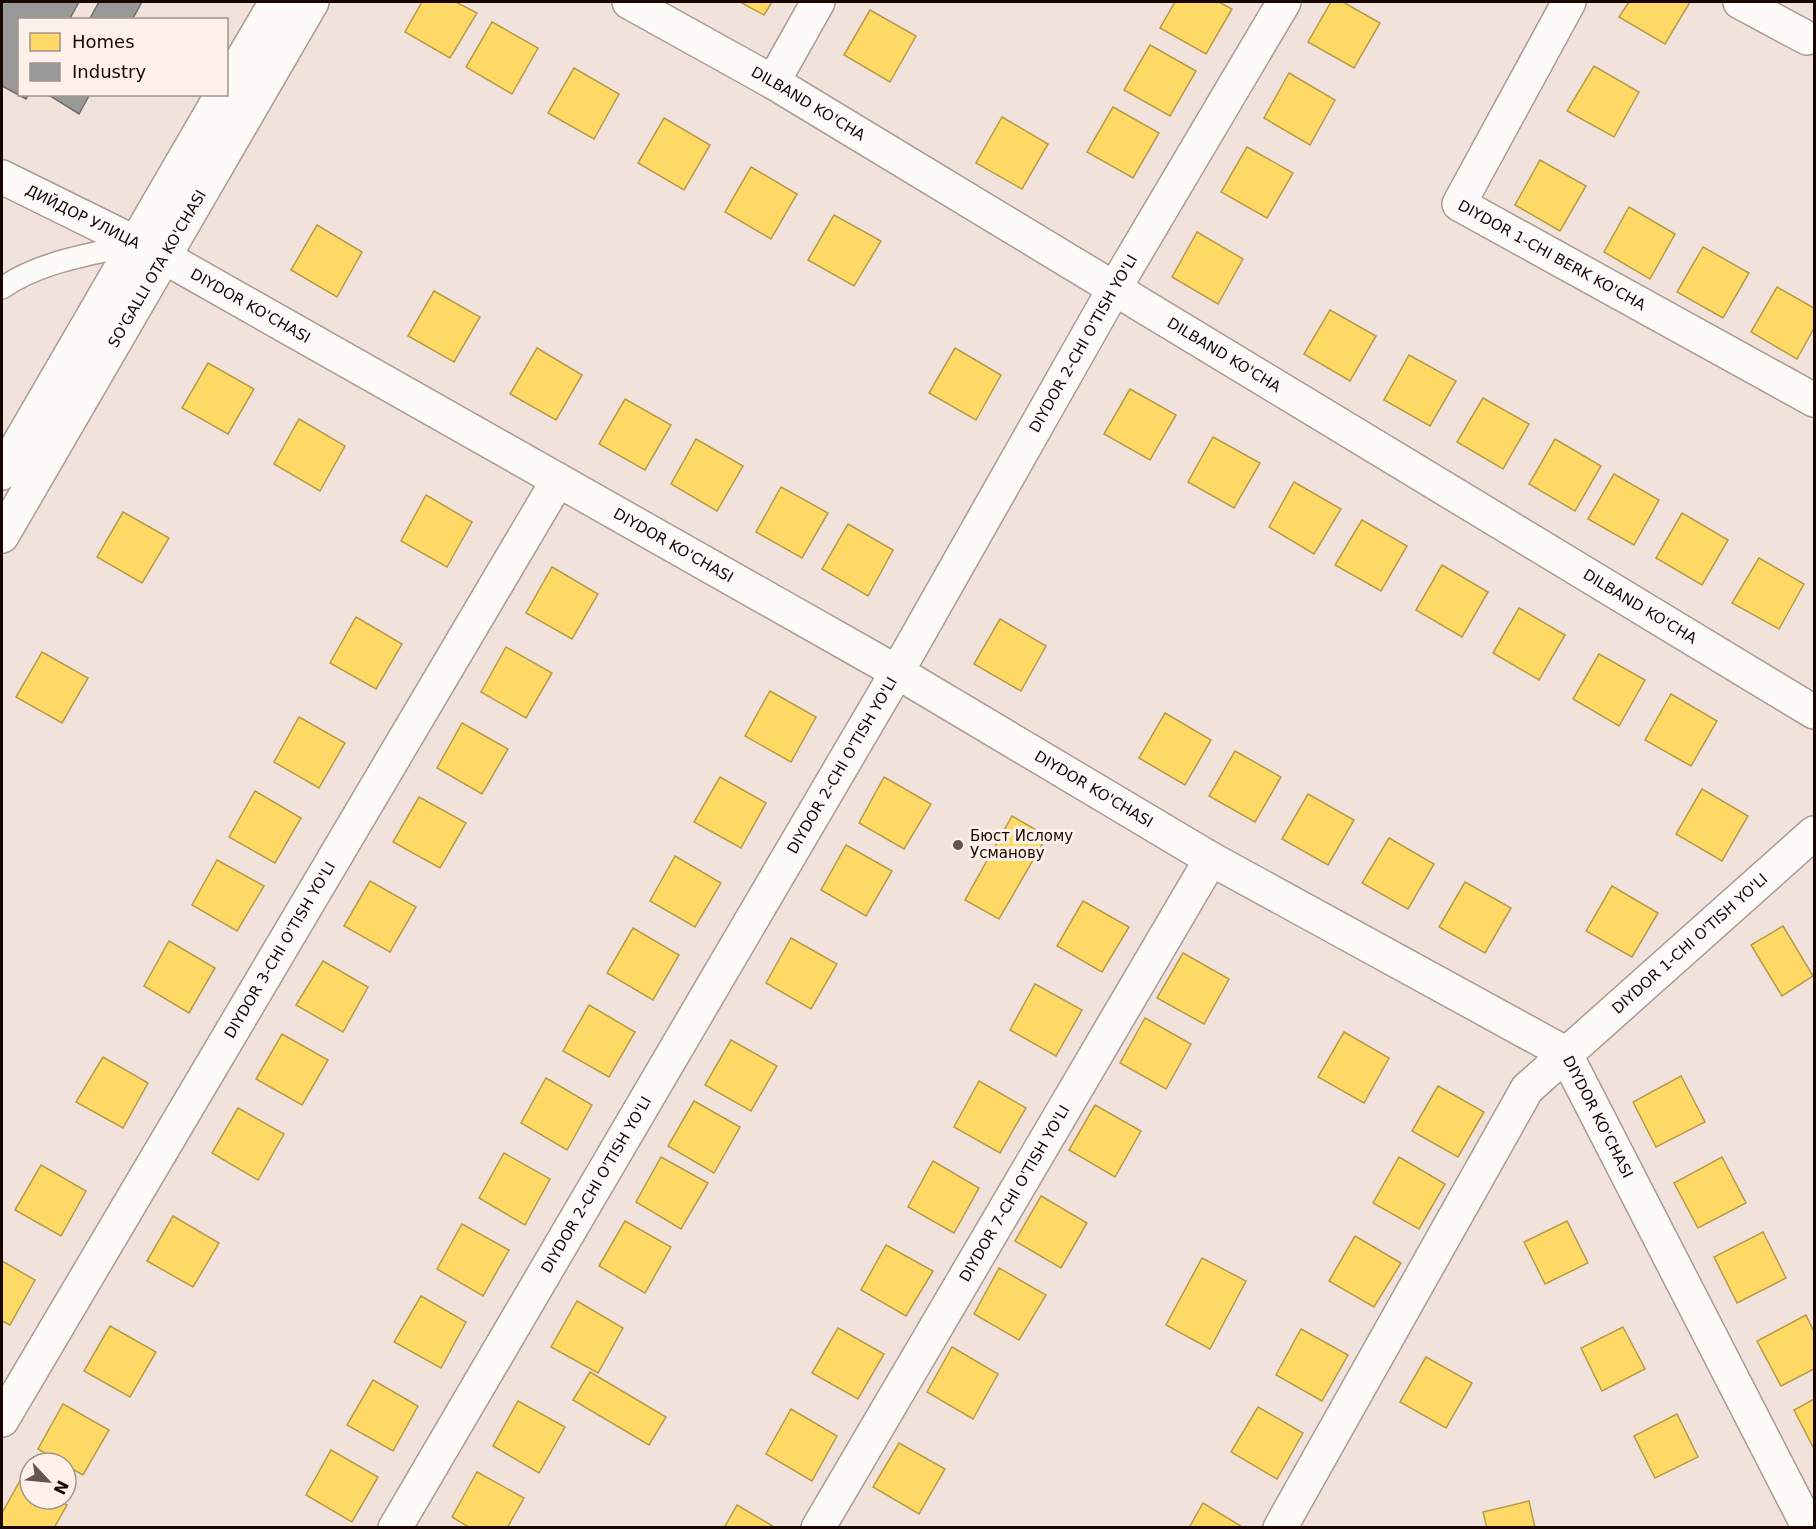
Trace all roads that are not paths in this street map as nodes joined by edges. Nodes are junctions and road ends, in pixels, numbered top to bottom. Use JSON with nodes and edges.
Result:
{"nodes":[{"id":1,"x":276,"y":2,"type":"edge"},
{"id":2,"x":312,"y":2,"type":"edge"},
{"id":3,"x":629,"y":2,"type":"edge"},
{"id":4,"x":818,"y":2,"type":"edge"},
{"id":5,"x":1284,"y":2,"type":"edge"},
{"id":6,"x":1569,"y":2,"type":"edge"},
{"id":7,"x":1740,"y":2,"type":"edge"},
{"id":8,"x":1807,"y":38,"type":"dead end"},
{"id":9,"x":773,"y":82,"type":"junction"},
{"id":10,"x":228,"y":84,"type":"edge"},
{"id":11,"x":221,"y":96,"type":"edge"},
{"id":12,"x":2,"y":177,"type":"edge"},
{"id":13,"x":150,"y":250,"type":"junction"},
{"id":14,"x":2,"y":288,"type":"edge"},
{"id":15,"x":1114,"y":289,"type":"junction"},
{"id":16,"x":1815,"y":400,"type":"edge"},
{"id":17,"x":2,"y":473,"type":"edge"},
{"id":18,"x":558,"y":480,"type":"junction"},
{"id":19,"x":2,"y":536,"type":"edge"},
{"id":20,"x":897,"y":672,"type":"junction"},
{"id":21,"x":1815,"y":712,"type":"edge"},
{"id":22,"x":1815,"y":833,"type":"edge"},
{"id":23,"x":1211,"y":859,"type":"junction"},
{"id":24,"x":1565,"y":1053,"type":"junction"},
{"id":25,"x":2,"y":1420,"type":"edge"},
{"id":26,"x":395,"y":1527,"type":"edge"},
{"id":27,"x":818,"y":1527,"type":"edge"},
{"id":28,"x":1280,"y":1527,"type":"edge"},
{"id":29,"x":1809,"y":1527,"type":"edge"}],
"edges":[{"from":1,"to":10,"type":"street"},
{"from":2,"to":13,"type":"street","name":"SO'GALLI OTA KO'CHASI"},
{"from":3,"to":9,"type":"street","name":"DILBAND KO'CHA"},
{"from":4,"to":9,"type":"street"},
{"from":5,"to":15,"type":"street","name":"DIYDOR 2-CHI O'TISH YO'LI"},
{"from":6,"to":16,"type":"street","name":"DIYDOR 1-CHI BERK KO'CHA"},
{"from":7,"to":8,"type":"street"},
{"from":9,"to":15,"type":"street","name":"DILBAND KO'CHA"},
{"from":11,"to":13,"type":"street","name":"SO'GALLI OTA KO'CHASI"},
{"from":12,"to":13,"type":"street","name":"ДИЙДОР УЛИЦА"},
{"from":13,"to":14,"type":"lane"},
{"from":13,"to":17,"type":"street","name":"SO'GALLI OTA KO'CHASI"},
{"from":13,"to":18,"type":"street","name":"DIYDOR KO'CHASI"},
{"from":13,"to":19,"type":"street","name":"SO'GALLI OTA KO'CHASI"},
{"from":15,"to":20,"type":"street","name":"DIYDOR 2-CHI O'TISH YO'LI"},
{"from":15,"to":21,"type":"street","name":"DILBAND KO'CHA"},
{"from":18,"to":20,"type":"street","name":"DIYDOR KO'CHASI"},
{"from":18,"to":25,"type":"street","name":"DIYDOR 3-CHI O'TISH YO'LI"},
{"from":20,"to":23,"type":"street","name":"DIYDOR KO'CHASI"},
{"from":20,"to":26,"type":"street","name":"DIYDOR 2-CHI O'TISH YO'LI"},
{"from":22,"to":24,"type":"street","name":"DIYDOR 1-CHI O'TISH YO'LI"},
{"from":23,"to":24,"type":"street","name":"DIYDOR KO'CHASI"},
{"from":23,"to":27,"type":"street","name":"DIYDOR 7-CHI O'TISH YO'LI"},
{"from":24,"to":28,"type":"street"},
{"from":24,"to":29,"type":"street","name":"DIYDOR KO'CHASI"}]}
